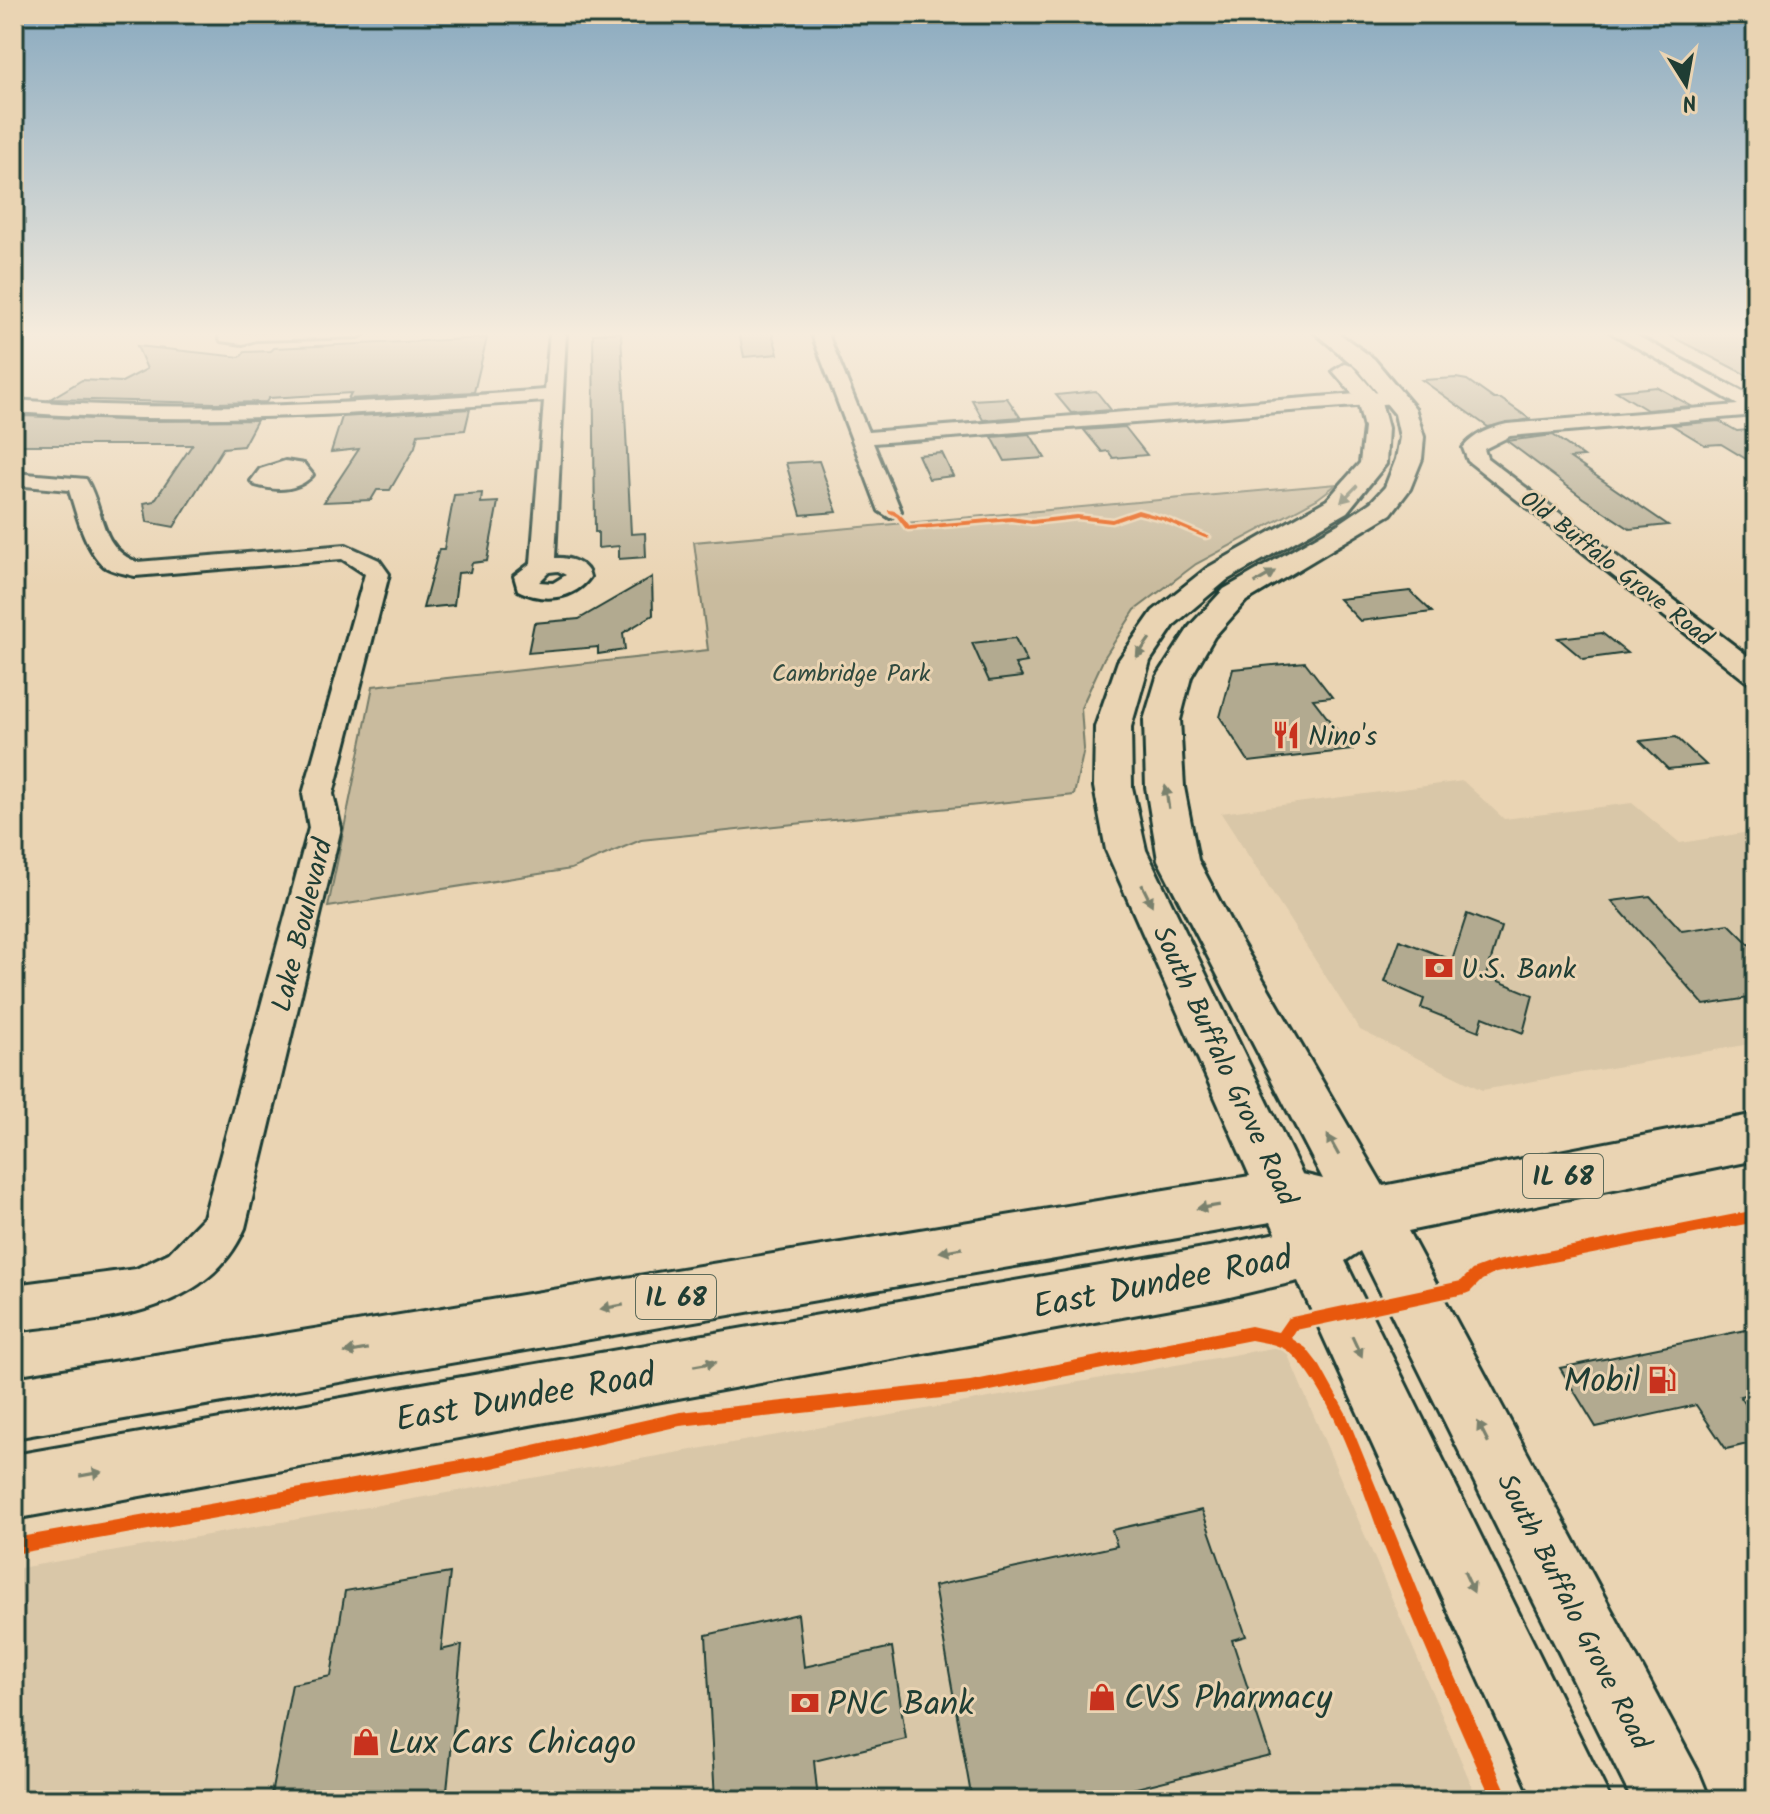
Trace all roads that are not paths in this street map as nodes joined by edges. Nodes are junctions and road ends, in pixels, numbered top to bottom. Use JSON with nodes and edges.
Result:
{"nodes":[{"id":1,"x":221,"y":417,"type":"edge"},
{"id":2,"x":330,"y":417,"type":"edge"},
{"id":3,"x":552,"y":417,"type":"edge"},
{"id":4,"x":854,"y":417,"type":"edge"},
{"id":5,"x":1140,"y":417,"type":"edge"},
{"id":6,"x":1378,"y":417,"type":"edge"},
{"id":7,"x":1408,"y":417,"type":"edge"},
{"id":8,"x":1658,"y":417,"type":"edge"},
{"id":9,"x":863,"y":438,"type":"junction"},
{"id":10,"x":14,"y":479,"type":"edge"},
{"id":11,"x":890,"y":511,"type":"dead end"},
{"id":12,"x":543,"y":566,"type":"dead end"},
{"id":13,"x":1756,"y":675,"type":"edge"},
{"id":14,"x":1756,"y":1137,"type":"edge"},
{"id":15,"x":1285,"y":1195,"type":"junction"},
{"id":16,"x":1370,"y":1214,"type":"junction"},
{"id":17,"x":1312,"y":1251,"type":"junction"},
{"id":18,"x":14,"y":1308,"type":"edge"},
{"id":19,"x":14,"y":1408,"type":"edge"},
{"id":20,"x":14,"y":1487,"type":"edge"},
{"id":21,"x":1573,"y":1800,"type":"edge"},
{"id":22,"x":1672,"y":1800,"type":"edge"}],
"edges":[{"from":1,"to":2,"type":"street"},
{"from":3,"to":12,"type":"street"},
{"from":4,"to":9,"type":"street"},
{"from":5,"to":9,"type":"street"},
{"from":6,"to":15,"type":"main road","name":"South Buffalo Grove Road","one_way":true},
{"from":16,"to":7,"type":"main road","name":"South Buffalo Grove Road","one_way":true},
{"from":8,"to":13,"type":"street","name":"Old Buffalo Grove Road"},
{"from":9,"to":11,"type":"street"},
{"from":10,"to":18,"type":"street","name":"Lake Boulevard"},
{"from":14,"to":16,"type":"main road","number":"IL 68"},
{"from":15,"to":16,"type":"main road","name":"East Dundee Road","number":"IL 68"},
{"from":15,"to":17,"type":"main road","name":"South Buffalo Grove Road"},
{"from":15,"to":19,"type":"main road","name":"East Dundee Road","number":"IL 68","one_way":true},
{"from":16,"to":17,"type":"main road","name":"East Dundee Road","number":"IL 68"},
{"from":22,"to":16,"type":"main road","name":"South Buffalo Grove Road","one_way":true},
{"from":20,"to":17,"type":"main road","name":"East Dundee Road","number":"IL 68","one_way":true},
{"from":17,"to":21,"type":"main road","name":"South Buffalo Grove Road","one_way":true}]}
